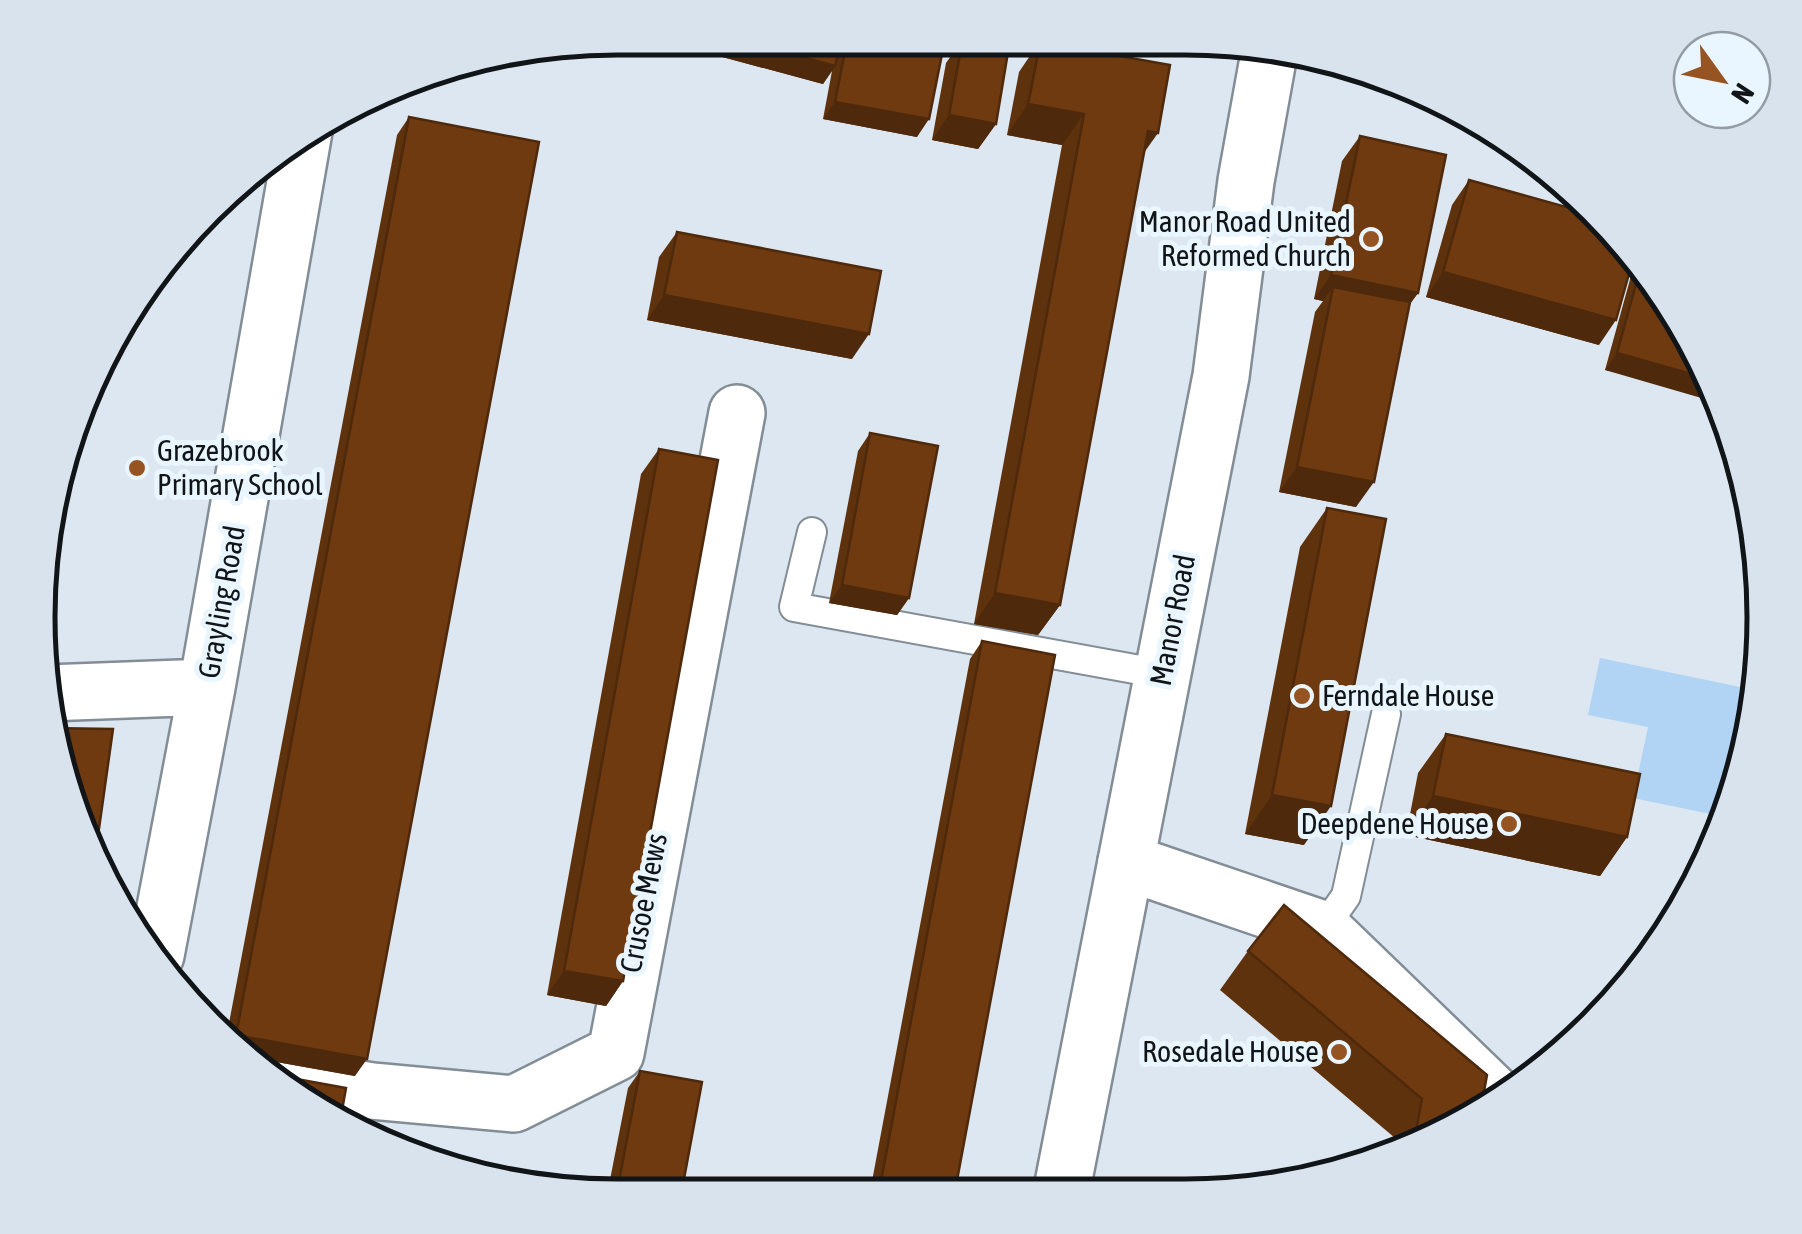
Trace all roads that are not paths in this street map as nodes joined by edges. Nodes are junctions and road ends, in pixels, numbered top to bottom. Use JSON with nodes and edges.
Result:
{"nodes":[{"id":1,"x":1268,"y":62,"type":"edge"},
{"id":2,"x":300,"y":153,"type":"edge"},
{"id":3,"x":737,"y":413,"type":"dead end"},
{"id":4,"x":812,"y":532,"type":"dead end"},
{"id":5,"x":1162,"y":674,"type":"junction"},
{"id":6,"x":207,"y":686,"type":"junction"},
{"id":7,"x":60,"y":692,"type":"edge"},
{"id":8,"x":1386,"y":714,"type":"dead end"},
{"id":9,"x":1126,"y":862,"type":"junction"},
{"id":10,"x":1323,"y":929,"type":"junction"},
{"id":11,"x":159,"y":941,"type":"edge"},
{"id":12,"x":298,"y":1079,"type":"edge"},
{"id":13,"x":1489,"y":1089,"type":"edge"},
{"id":14,"x":1064,"y":1179,"type":"edge"}],
"edges":[{"from":1,"to":5,"type":"street","name":"Manor Road"},
{"from":2,"to":6,"type":"street","name":"Grayling Road"},
{"from":3,"to":12,"type":"street","name":"Crusoe Mews"},
{"from":4,"to":5,"type":"lane"},
{"from":5,"to":9,"type":"street","name":"Manor Road"},
{"from":6,"to":7,"type":"street"},
{"from":6,"to":11,"type":"street","name":"Grayling Road"},
{"from":8,"to":10,"type":"lane"},
{"from":9,"to":10,"type":"street"},
{"from":9,"to":14,"type":"street","name":"Manor Road"},
{"from":10,"to":13,"type":"street"}]}
